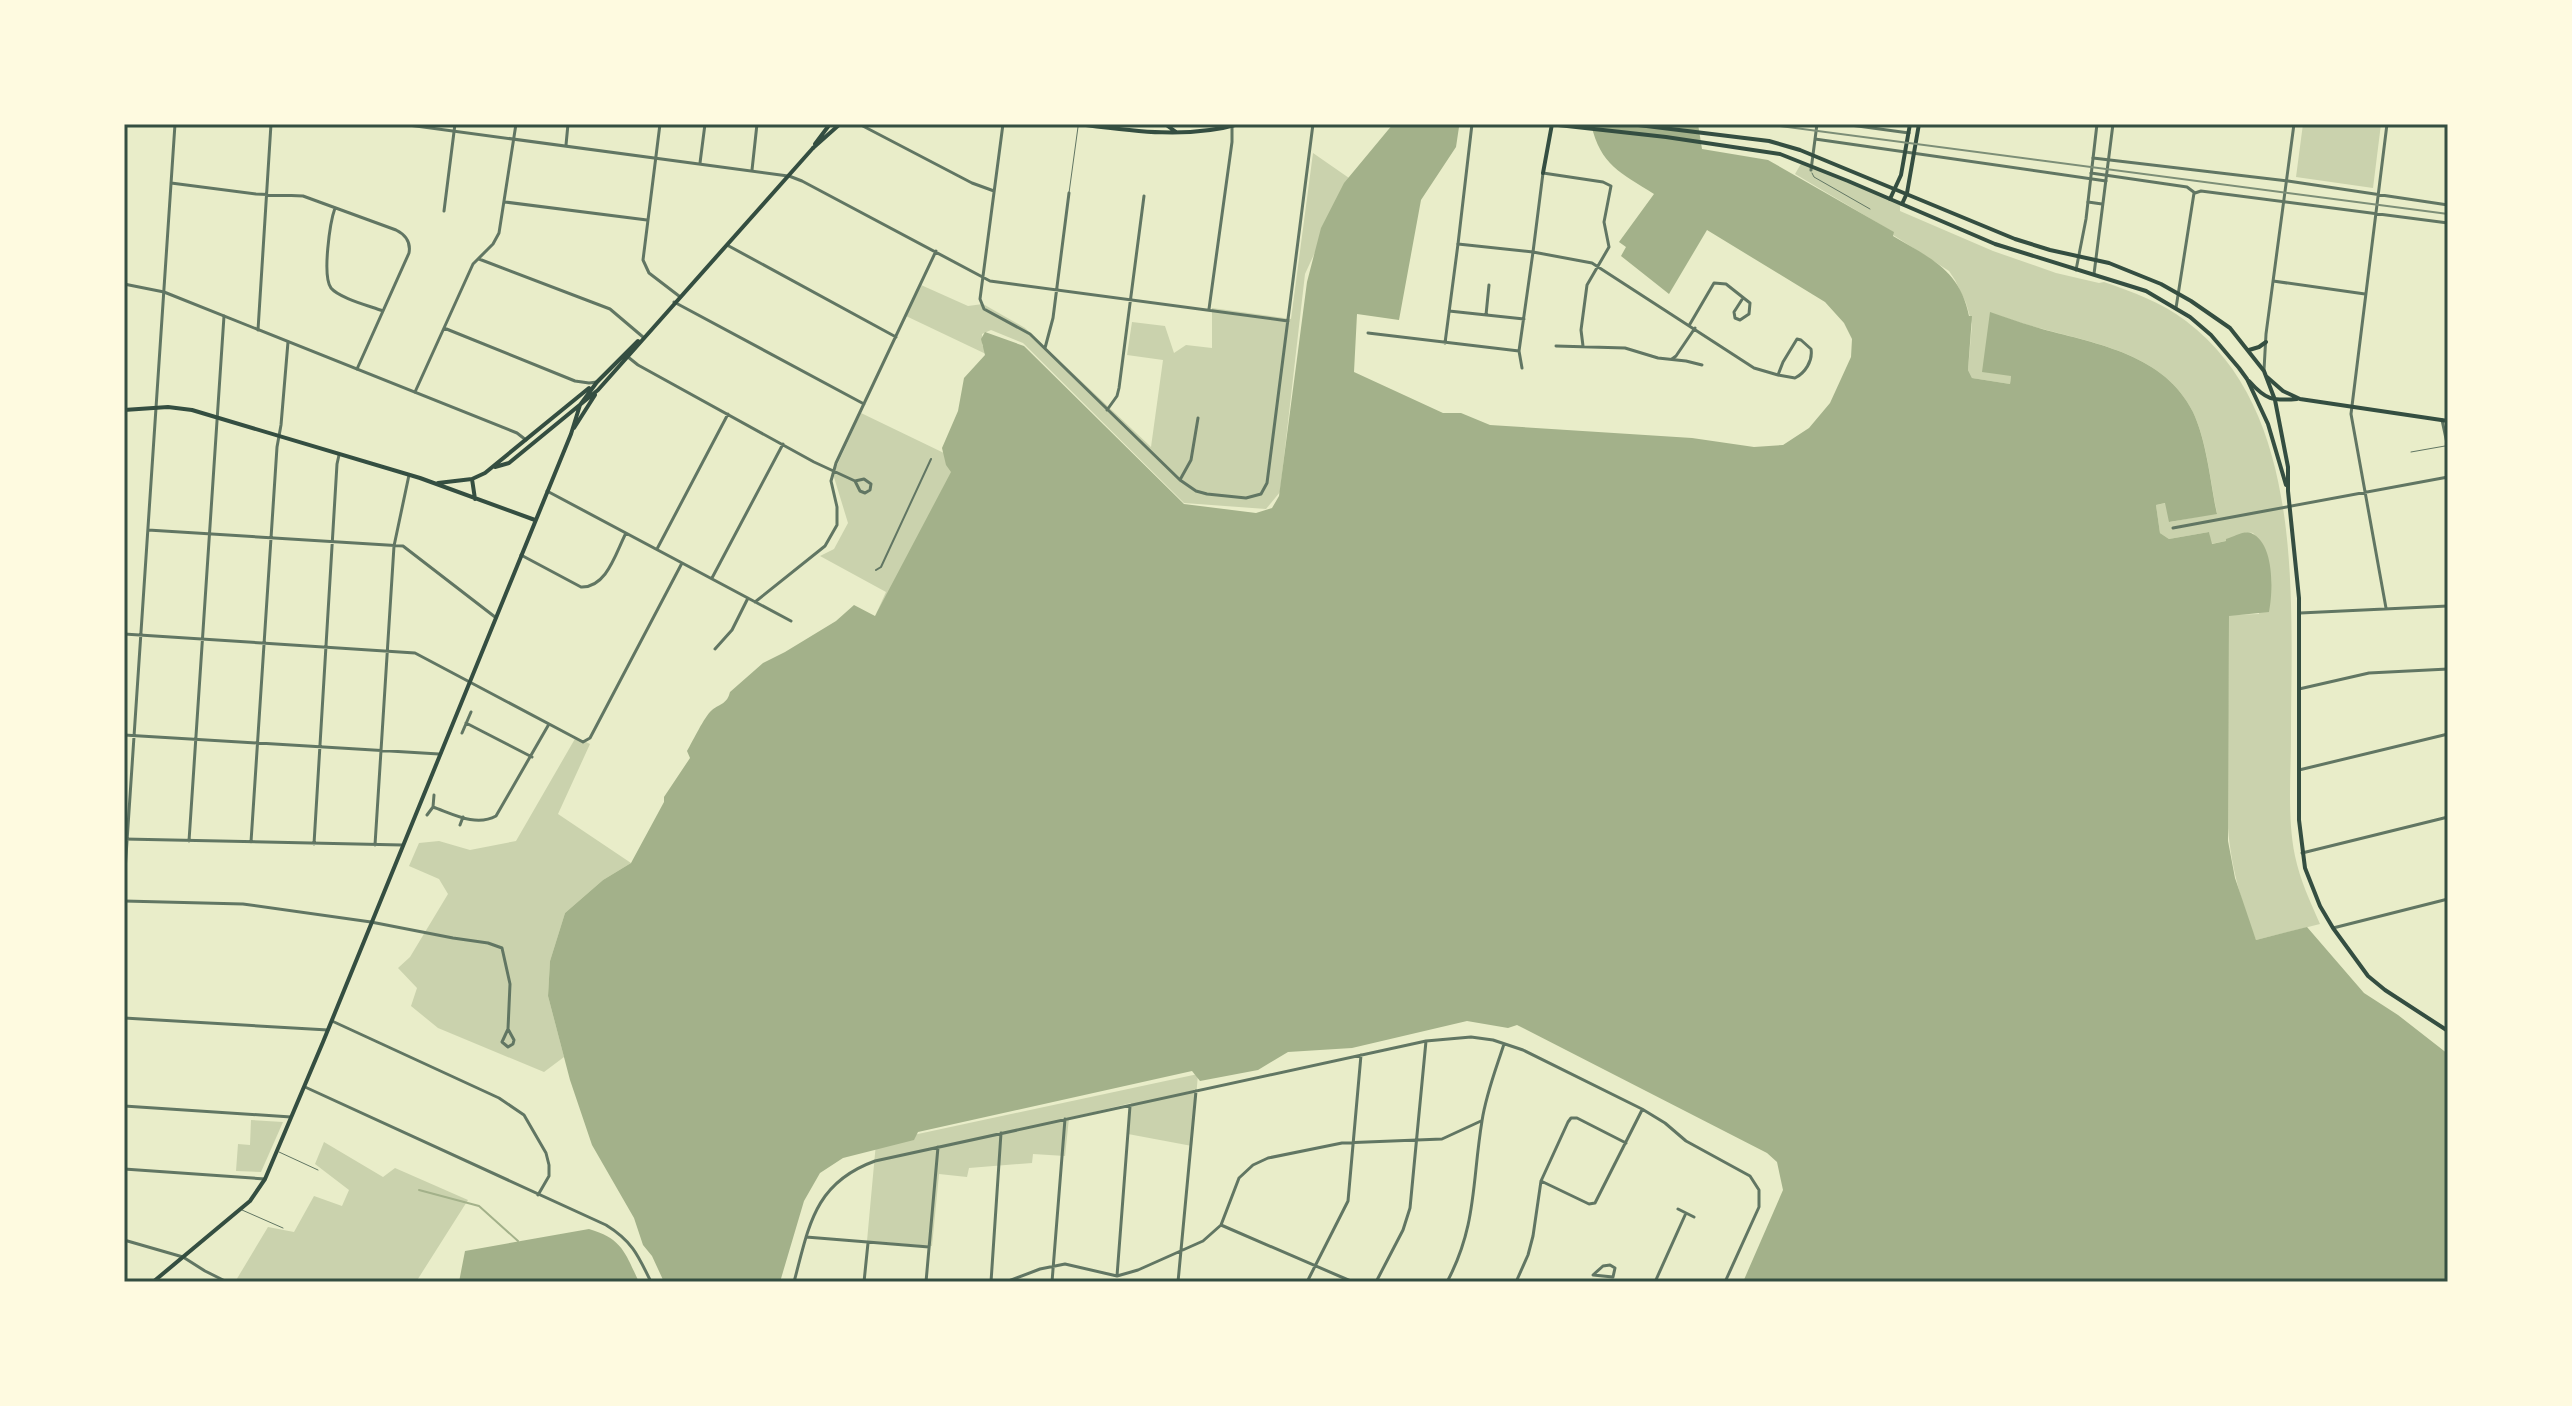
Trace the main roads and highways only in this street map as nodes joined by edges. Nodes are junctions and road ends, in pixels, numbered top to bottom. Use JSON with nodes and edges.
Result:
{"nodes":[{"id":1,"x":830,"y":124,"type":"edge"},
{"id":2,"x":840,"y":124,"type":"edge"},
{"id":3,"x":1079,"y":124,"type":"edge"},
{"id":4,"x":1128,"y":124,"type":"edge"},
{"id":5,"x":1165,"y":124,"type":"edge"},
{"id":6,"x":1239,"y":124,"type":"edge"},
{"id":7,"x":1550,"y":124,"type":"edge"},
{"id":8,"x":1630,"y":124,"type":"edge"},
{"id":9,"x":1910,"y":124,"type":"edge"},
{"id":10,"x":1919,"y":124,"type":"edge"},
{"id":11,"x":1139,"y":130,"type":"junction"},
{"id":12,"x":1177,"y":133,"type":"junction"},
{"id":13,"x":813,"y":148,"type":"junction"},
{"id":14,"x":1543,"y":173,"type":"road end"},
{"id":15,"x":1895,"y":189,"type":"junction"},
{"id":16,"x":1907,"y":193,"type":"junction"},
{"id":17,"x":1890,"y":199,"type":"junction"},
{"id":18,"x":1902,"y":204,"type":"junction"},
{"id":19,"x":643,"y":337,"type":"junction"},
{"id":20,"x":2266,"y":342,"type":"road end"},
{"id":21,"x":2249,"y":350,"type":"junction"},
{"id":22,"x":2267,"y":377,"type":"junction"},
{"id":23,"x":2247,"y":379,"type":"junction"},
{"id":24,"x":597,"y":382,"type":"junction"},
{"id":25,"x":598,"y":390,"type":"junction"},
{"id":26,"x":2300,"y":399,"type":"junction"},
{"id":27,"x":2275,"y":400,"type":"junction"},
{"id":28,"x":580,"y":405,"type":"junction"},
{"id":29,"x":124,"y":410,"type":"edge"},
{"id":30,"x":2445,"y":420,"type":"edge"},
{"id":31,"x":571,"y":434,"type":"junction"},
{"id":32,"x":495,"y":467,"type":"junction"},
{"id":33,"x":472,"y":479,"type":"junction"},
{"id":34,"x":435,"y":484,"type":"junction"},
{"id":35,"x":2288,"y":491,"type":"junction"},
{"id":36,"x":475,"y":499,"type":"junction"},
{"id":37,"x":535,"y":520,"type":"junction"},
{"id":38,"x":2448,"y":1031,"type":"edge"},
{"id":39,"x":153,"y":1282,"type":"edge"}],
"edges":[{"from":1,"to":13,"type":"main road"},
{"from":2,"to":13,"type":"main road"},
{"from":3,"to":11,"type":"main road"},
{"from":4,"to":11,"type":"main road"},
{"from":5,"to":12,"type":"main road"},
{"from":6,"to":12,"type":"main road"},
{"from":7,"to":14,"type":"main road"},
{"from":7,"to":17,"type":"main road"},
{"from":8,"to":15,"type":"main road"},
{"from":9,"to":15,"type":"main road"},
{"from":10,"to":16,"type":"main road"},
{"from":11,"to":12,"type":"main road"},
{"from":13,"to":19,"type":"main road"},
{"from":15,"to":16,"type":"main road"},
{"from":15,"to":17,"type":"main road"},
{"from":16,"to":18,"type":"main road"},
{"from":16,"to":21,"type":"main road"},
{"from":17,"to":18,"type":"main road"},
{"from":18,"to":23,"type":"main road"},
{"from":19,"to":24,"type":"main road"},
{"from":19,"to":25,"type":"main road"},
{"from":20,"to":21,"type":"main road"},
{"from":21,"to":22,"type":"main road"},
{"from":22,"to":26,"type":"main road"},
{"from":22,"to":27,"type":"main road"},
{"from":23,"to":27,"type":"main road"},
{"from":23,"to":35,"type":"main road"},
{"from":24,"to":28,"type":"main road"},
{"from":24,"to":32,"type":"main road"},
{"from":25,"to":28,"type":"main road"},
{"from":25,"to":31,"type":"main road"},
{"from":26,"to":27,"type":"main road"},
{"from":26,"to":30,"type":"main road"},
{"from":27,"to":35,"type":"main road"},
{"from":28,"to":31,"type":"main road"},
{"from":28,"to":32,"type":"main road"},
{"from":29,"to":34,"type":"main road"},
{"from":31,"to":37,"type":"main road"},
{"from":32,"to":33,"type":"main road"},
{"from":33,"to":34,"type":"main road"},
{"from":33,"to":36,"type":"main road"},
{"from":34,"to":36,"type":"main road"},
{"from":35,"to":38,"type":"main road"},
{"from":36,"to":37,"type":"main road"},
{"from":37,"to":39,"type":"main road"}]}
